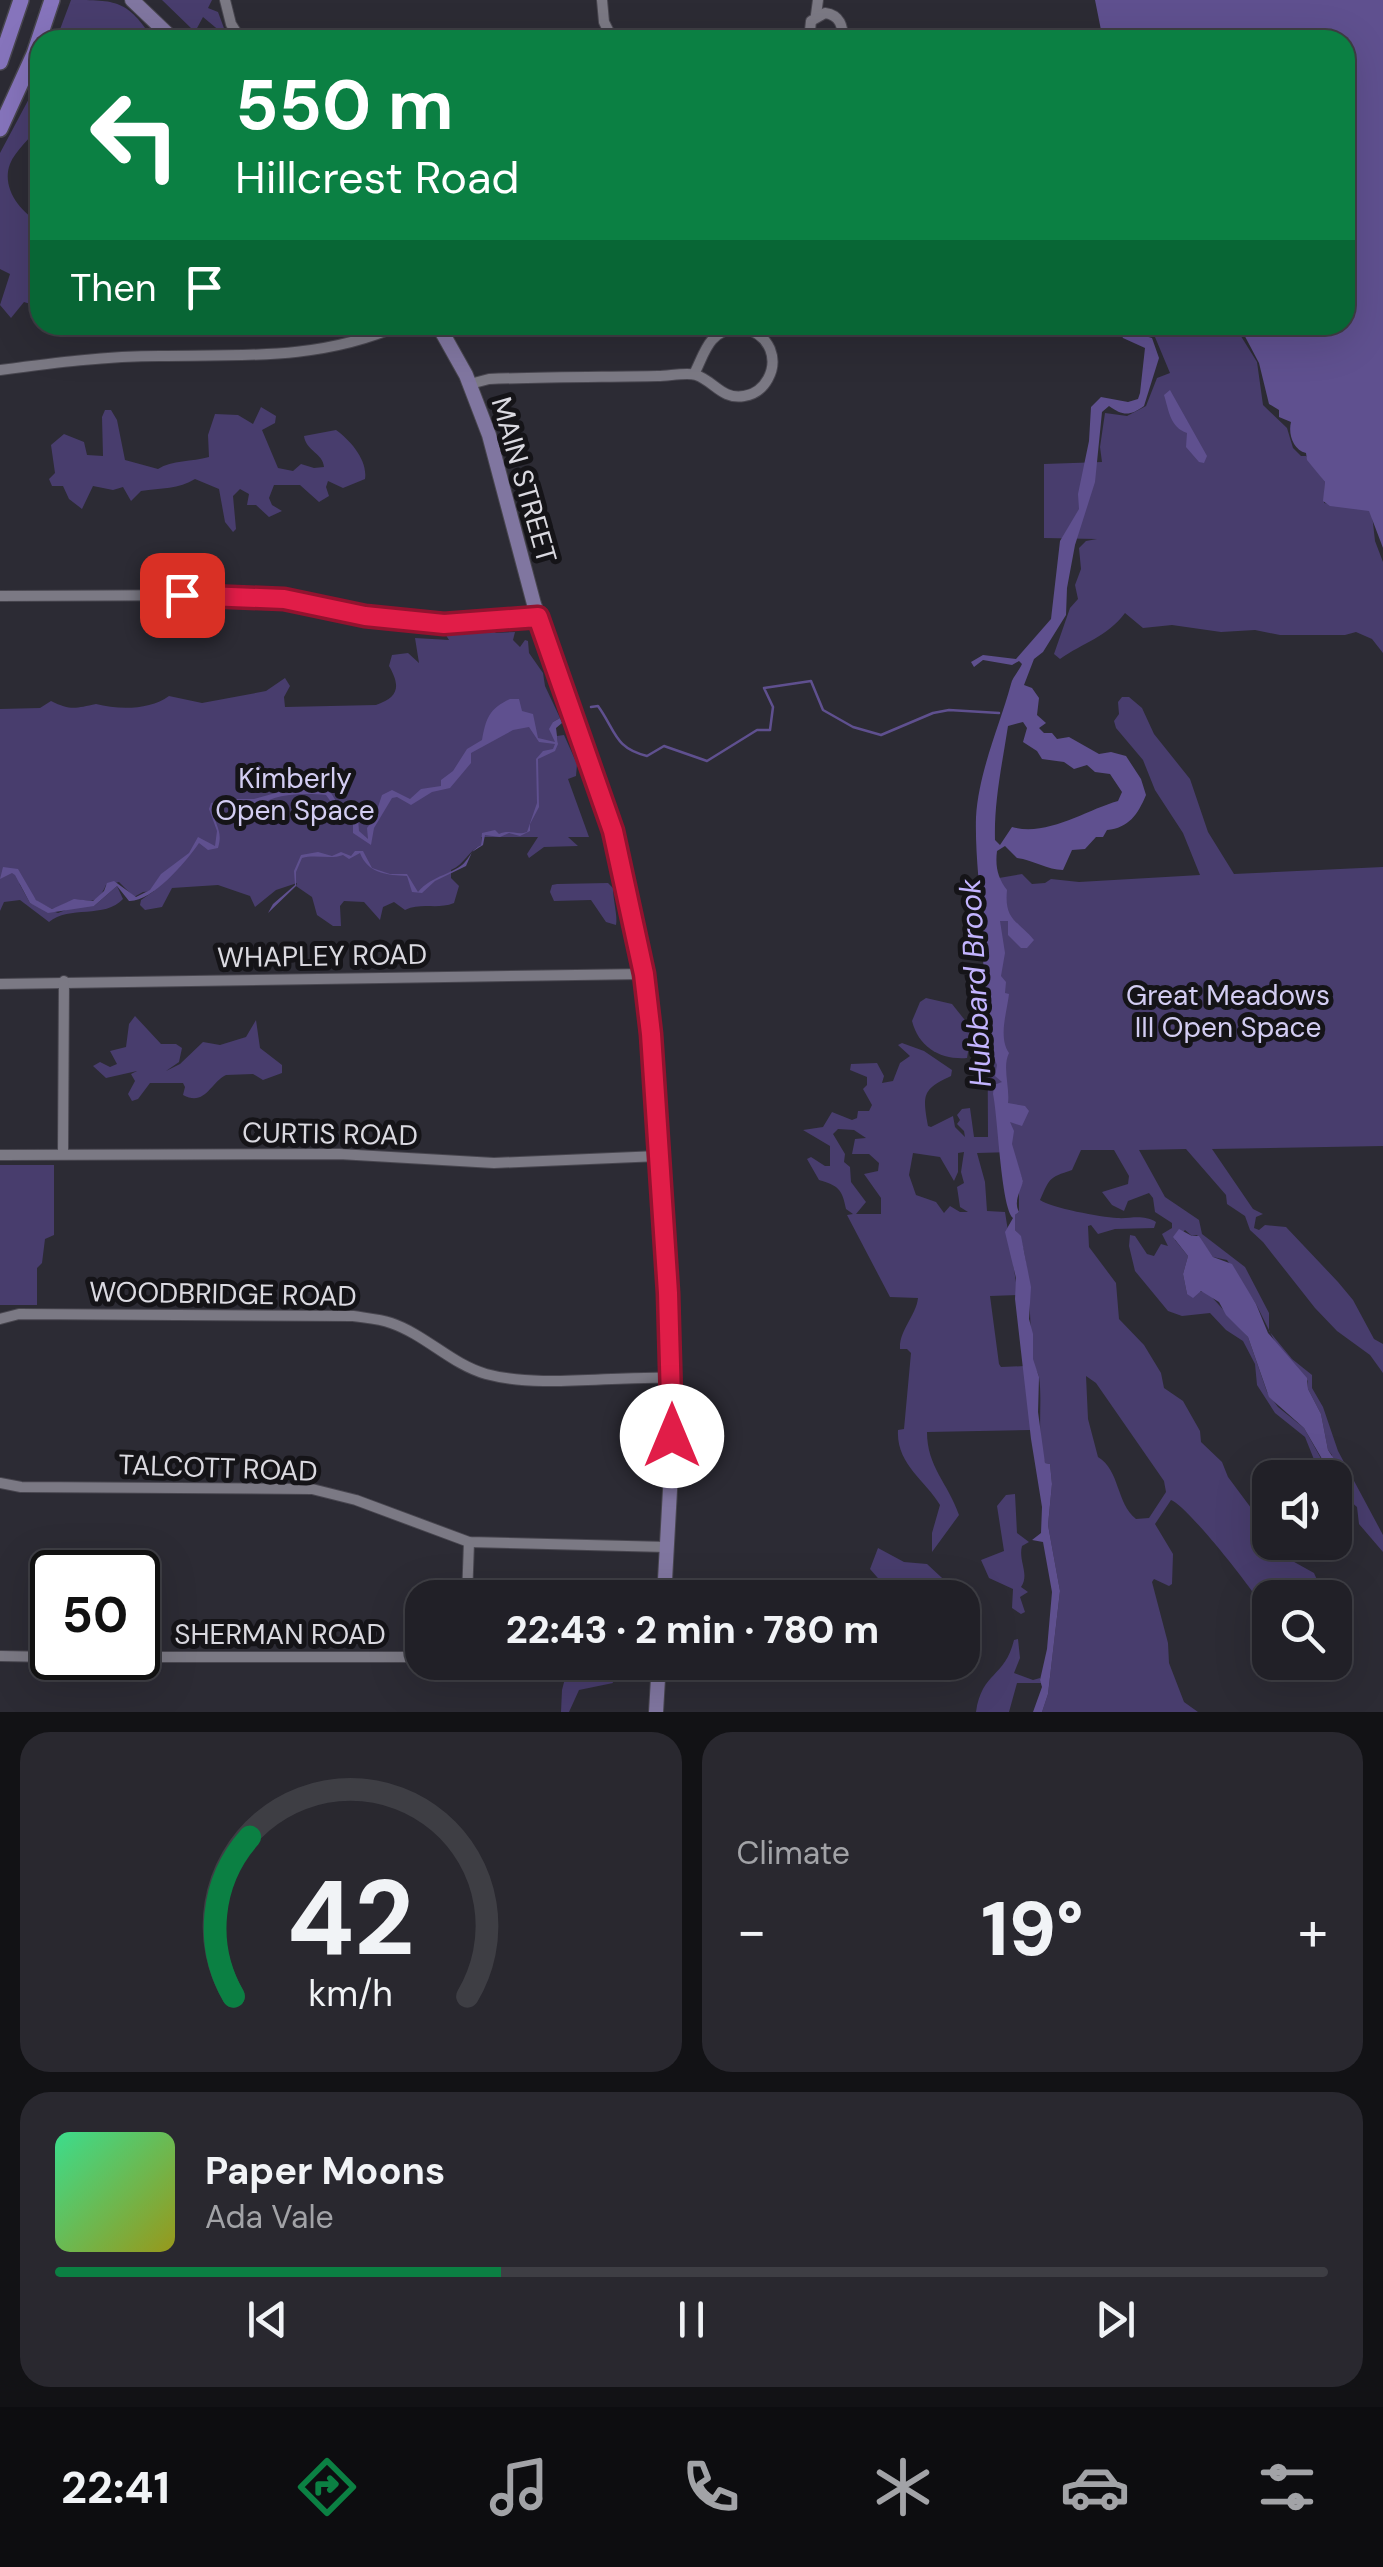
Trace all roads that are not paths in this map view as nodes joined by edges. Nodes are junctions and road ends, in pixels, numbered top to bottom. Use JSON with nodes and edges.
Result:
{"nodes":[{"id":1,"x":21,"y":0,"type":"edge"},
{"id":2,"x":52,"y":0,"type":"edge"},
{"id":3,"x":132,"y":0,"type":"edge"},
{"id":4,"x":225,"y":0,"type":"edge"},
{"id":5,"x":602,"y":0,"type":"edge"},
{"id":6,"x":818,"y":0,"type":"edge"},
{"id":7,"x":816,"y":16,"type":"junction"},
{"id":8,"x":42,"y":30,"type":"edge"},
{"id":9,"x":164,"y":30,"type":"edge"},
{"id":10,"x":235,"y":30,"type":"edge"},
{"id":11,"x":608,"y":30,"type":"edge"},
{"id":12,"x":810,"y":30,"type":"edge"},
{"id":13,"x":841,"y":30,"type":"edge"},
{"id":14,"x":0,"y":62,"type":"edge"},
{"id":15,"x":30,"y":63,"type":"edge"},
{"id":16,"x":0,"y":128,"type":"edge"},
{"id":17,"x":378,"y":335,"type":"edge"},
{"id":18,"x":443,"y":335,"type":"edge"},
{"id":19,"x":720,"y":335,"type":"edge"},
{"id":20,"x":758,"y":335,"type":"edge"},
{"id":21,"x":0,"y":370,"type":"edge"},
{"id":22,"x":694,"y":374,"type":"junction"},
{"id":23,"x":470,"y":384,"type":"junction"},
{"id":24,"x":0,"y":596,"type":"edge"},
{"id":25,"x":538,"y":617,"type":"junction"},
{"id":26,"x":644,"y":974,"type":"junction"},
{"id":27,"x":64,"y":982,"type":"junction"},
{"id":28,"x":0,"y":984,"type":"edge"},
{"id":29,"x":63,"y":1154,"type":"junction"},
{"id":30,"x":0,"y":1155,"type":"edge"},
{"id":31,"x":659,"y":1156,"type":"junction"},
{"id":32,"x":0,"y":1318,"type":"edge"},
{"id":33,"x":672,"y":1378,"type":"junction"},
{"id":34,"x":0,"y":1484,"type":"edge"},
{"id":35,"x":469,"y":1542,"type":"junction"},
{"id":36,"x":667,"y":1547,"type":"junction"},
{"id":37,"x":468,"y":1580,"type":"edge"},
{"id":38,"x":665,"y":1580,"type":"edge"},
{"id":39,"x":0,"y":1656,"type":"edge"},
{"id":40,"x":30,"y":1656,"type":"edge"},
{"id":41,"x":160,"y":1657,"type":"edge"},
{"id":42,"x":405,"y":1657,"type":"edge"},
{"id":43,"x":659,"y":1680,"type":"edge"},
{"id":44,"x":656,"y":1712,"type":"edge"}],
"edges":[{"from":1,"to":14,"type":"main road"},
{"from":2,"to":8,"type":"main road"},
{"from":3,"to":9,"type":"main road"},
{"from":4,"to":10,"type":"street"},
{"from":5,"to":11,"type":"street"},
{"from":6,"to":7,"type":"street"},
{"from":7,"to":12,"type":"street"},
{"from":7,"to":13,"type":"street"},
{"from":15,"to":16,"type":"main road"},
{"from":17,"to":21,"type":"street"},
{"from":18,"to":23,"type":"main road","name":"MAIN STREET"},
{"from":19,"to":22,"type":"street"},
{"from":20,"to":22,"type":"street"},
{"from":22,"to":23,"type":"street"},
{"from":23,"to":25,"type":"main road","name":"MAIN STREET"},
{"from":24,"to":25,"type":"street"},
{"from":25,"to":26,"type":"main road","name":"MAIN STREET"},
{"from":26,"to":27,"type":"street","name":"WHAPLEY ROAD"},
{"from":26,"to":31,"type":"main road","name":"MAIN STREET"},
{"from":27,"to":28,"type":"street","name":"WHAPLEY ROAD"},
{"from":27,"to":29,"type":"street"},
{"from":29,"to":30,"type":"street","name":"CURTIS ROAD"},
{"from":29,"to":31,"type":"street","name":"CURTIS ROAD"},
{"from":31,"to":33,"type":"main road","name":"MAIN STREET"},
{"from":32,"to":33,"type":"street","name":"WOODBRIDGE ROAD"},
{"from":33,"to":36,"type":"main road","name":"MAIN STREET"},
{"from":34,"to":35,"type":"street","name":"TALCOTT ROAD"},
{"from":35,"to":36,"type":"street","name":"TALCOTT ROAD"},
{"from":35,"to":37,"type":"street"},
{"from":36,"to":38,"type":"main road","name":"MAIN STREET"},
{"from":39,"to":40,"type":"street"},
{"from":41,"to":42,"type":"street","name":"SHERMAN ROAD"},
{"from":43,"to":44,"type":"main road"}]}
